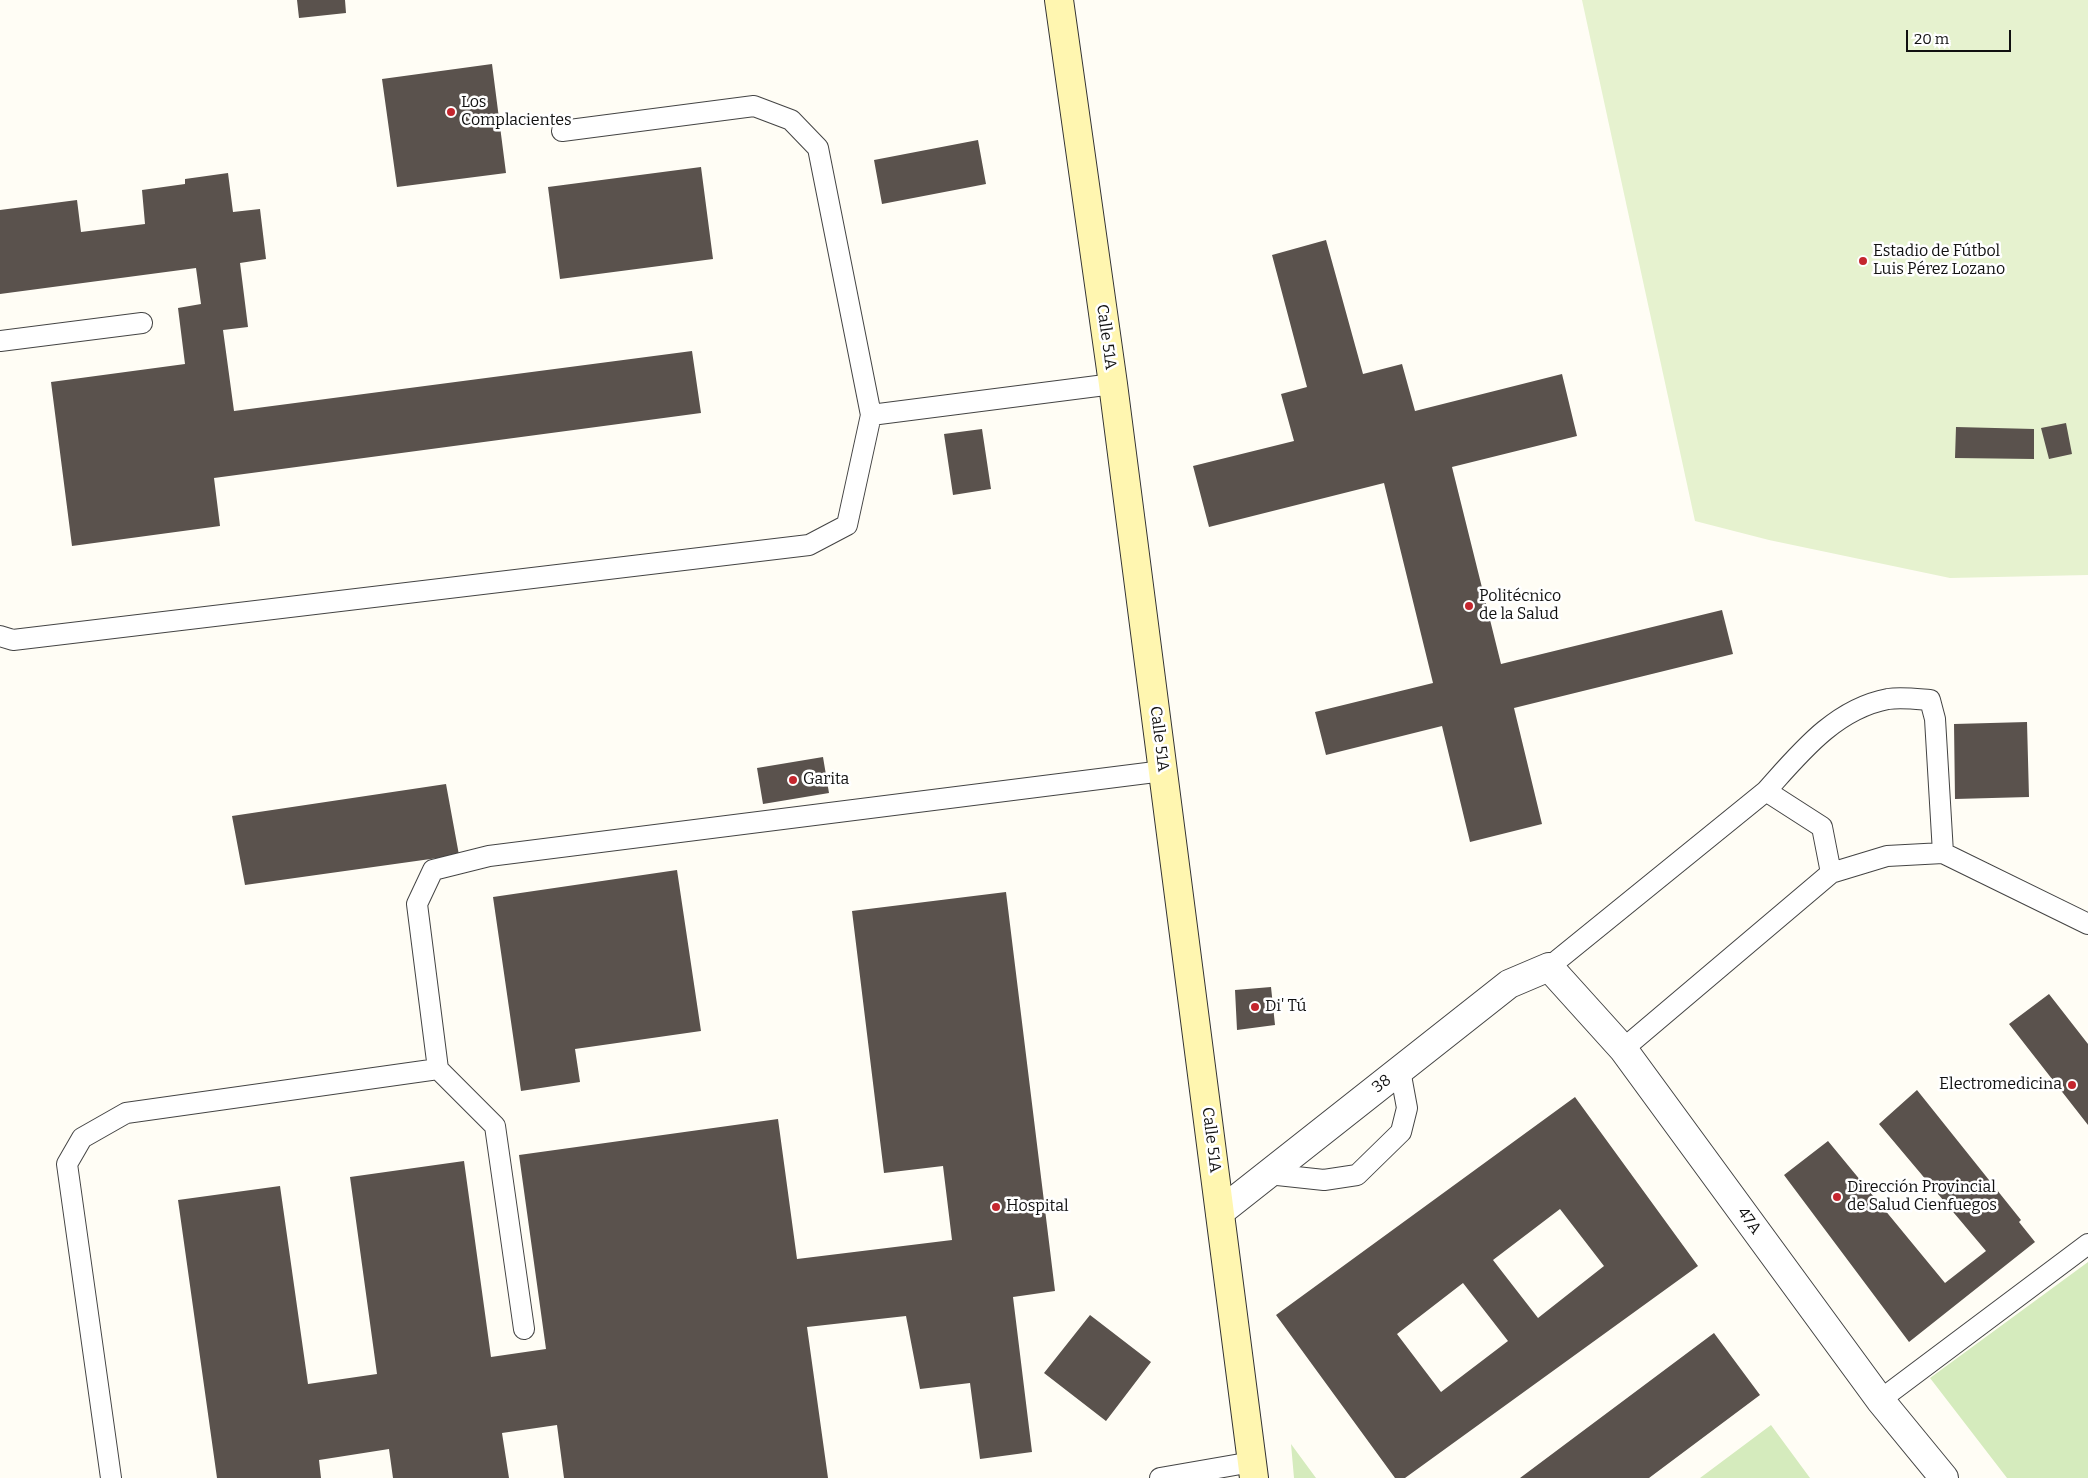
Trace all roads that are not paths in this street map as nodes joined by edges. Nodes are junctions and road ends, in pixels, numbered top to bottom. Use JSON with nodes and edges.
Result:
{"nodes":[{"id":1,"x":1059,"y":0,"type":"edge"},
{"id":2,"x":562,"y":131,"type":"dead end"},
{"id":3,"x":142,"y":323,"type":"dead end"},
{"id":4,"x":0,"y":341,"type":"edge"},
{"id":5,"x":1113,"y":384,"type":"junction"},
{"id":6,"x":871,"y":415,"type":"junction"},
{"id":7,"x":0,"y":636,"type":"edge"},
{"id":8,"x":1163,"y":771,"type":"junction"},
{"id":9,"x":1766,"y":791,"type":"junction"},
{"id":10,"x":1942,"y":853,"type":"junction"},
{"id":11,"x":1831,"y":873,"type":"junction"},
{"id":12,"x":2088,"y":924,"type":"edge"},
{"id":13,"x":1549,"y":968,"type":"junction"},
{"id":14,"x":1623,"y":1049,"type":"junction"},
{"id":15,"x":438,"y":1069,"type":"junction"},
{"id":16,"x":1400,"y":1070,"type":"junction"},
{"id":17,"x":1268,"y":1174,"type":"junction"},
{"id":18,"x":1220,"y":1212,"type":"junction"},
{"id":19,"x":2088,"y":1244,"type":"edge"},
{"id":20,"x":524,"y":1329,"type":"dead end"},
{"id":21,"x":1880,"y":1400,"type":"junction"},
{"id":22,"x":1926,"y":1467,"type":"edge"},
{"id":23,"x":1253,"y":1470,"type":"edge"},
{"id":24,"x":111,"y":1478,"type":"edge"},
{"id":25,"x":1160,"y":1478,"type":"edge"},
{"id":26,"x":1944,"y":1478,"type":"edge"}],
"edges":[{"from":1,"to":5,"type":"main road","name":"Calle 51A"},
{"from":2,"to":6,"type":"lane"},
{"from":3,"to":4,"type":"lane"},
{"from":5,"to":6,"type":"lane"},
{"from":5,"to":8,"type":"main road","name":"Calle 51A"},
{"from":6,"to":7,"type":"lane"},
{"from":8,"to":15,"type":"lane"},
{"from":8,"to":18,"type":"main road","name":"Calle 51A"},
{"from":9,"to":10,"type":"lane"},
{"from":9,"to":11,"type":"lane"},
{"from":9,"to":13,"type":"lane"},
{"from":10,"to":11,"type":"lane"},
{"from":10,"to":12,"type":"lane"},
{"from":11,"to":14,"type":"lane"},
{"from":13,"to":14,"type":"street","name":"47A"},
{"from":13,"to":16,"type":"street","name":"38"},
{"from":14,"to":21,"type":"street","name":"47A"},
{"from":15,"to":20,"type":"lane"},
{"from":15,"to":24,"type":"lane"},
{"from":16,"to":17,"type":"street","name":"38"},
{"from":16,"to":17,"type":"lane"},
{"from":17,"to":18,"type":"street","name":"38"},
{"from":18,"to":23,"type":"main road","name":"Calle 51A"},
{"from":19,"to":21,"type":"lane"},
{"from":21,"to":22,"type":"street","name":"47A"},
{"from":22,"to":26,"type":"street","name":"47A"},
{"from":23,"to":25,"type":"lane"}]}
